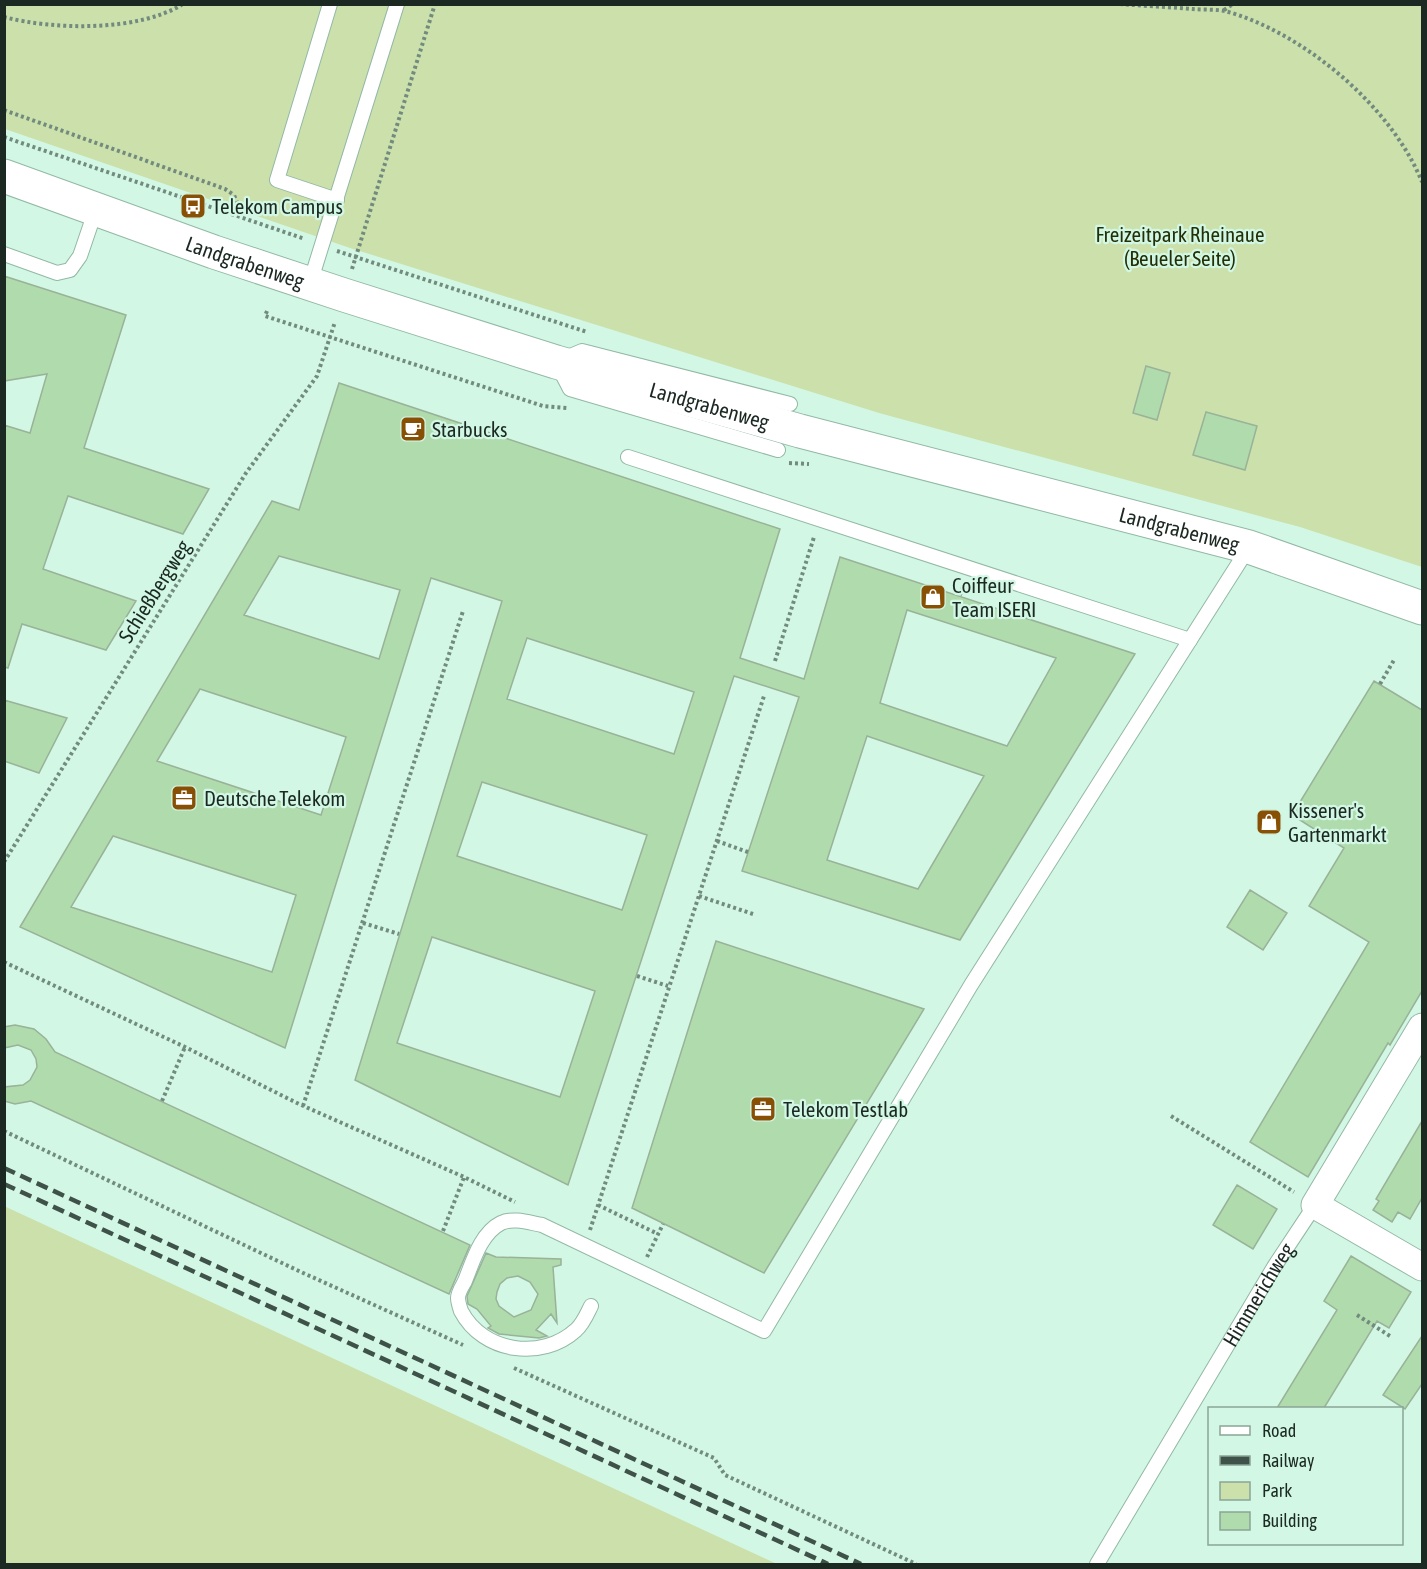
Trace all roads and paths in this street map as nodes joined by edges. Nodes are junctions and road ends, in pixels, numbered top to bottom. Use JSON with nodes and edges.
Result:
{"nodes":[{"id":1,"x":183,"y":4,"type":"edge"},
{"id":2,"x":330,"y":4,"type":"edge"},
{"id":3,"x":397,"y":4,"type":"edge"},
{"id":4,"x":435,"y":4,"type":"edge"},
{"id":5,"x":1120,"y":4,"type":"edge"},
{"id":6,"x":1233,"y":4,"type":"edge"},
{"id":7,"x":1223,"y":11,"type":"junction"},
{"id":8,"x":4,"y":16,"type":"edge"},
{"id":9,"x":4,"y":110,"type":"edge"},
{"id":10,"x":4,"y":137,"type":"edge"},
{"id":11,"x":4,"y":176,"type":"edge"},
{"id":12,"x":1422,"y":182,"type":"edge"},
{"id":13,"x":337,"y":200,"type":"junction"},
{"id":14,"x":96,"y":209,"type":"junction"},
{"id":15,"x":243,"y":218,"type":"junction"},
{"id":16,"x":323,"y":246,"type":"junction"},
{"id":17,"x":4,"y":254,"type":"edge"},
{"id":18,"x":310,"y":284,"type":"junction"},
{"id":19,"x":267,"y":311,"type":"dead end"},
{"id":20,"x":595,"y":334,"type":"dead end"},
{"id":21,"x":329,"y":338,"type":"junction"},
{"id":22,"x":556,"y":362,"type":"junction"},
{"id":23,"x":790,"y":404,"type":"dead end"},
{"id":24,"x":578,"y":408,"type":"dead end"},
{"id":25,"x":778,"y":450,"type":"dead end"},
{"id":26,"x":628,"y":457,"type":"dead end"},
{"id":27,"x":820,"y":519,"type":"junction"},
{"id":28,"x":1249,"y":547,"type":"junction"},
{"id":29,"x":1422,"y":608,"type":"edge"},
{"id":30,"x":463,"y":611,"type":"dead end"},
{"id":31,"x":1190,"y":640,"type":"junction"},
{"id":32,"x":1394,"y":660,"type":"dead end"},
{"id":33,"x":775,"y":662,"type":"dead end"},
{"id":34,"x":1380,"y":684,"type":"dead end"},
{"id":35,"x":764,"y":696,"type":"dead end"},
{"id":36,"x":717,"y":841,"type":"junction"},
{"id":37,"x":748,"y":852,"type":"dead end"},
{"id":38,"x":4,"y":862,"type":"edge"},
{"id":39,"x":699,"y":896,"type":"junction"},
{"id":40,"x":753,"y":914,"type":"dead end"},
{"id":41,"x":363,"y":923,"type":"junction"},
{"id":42,"x":399,"y":934,"type":"dead end"},
{"id":43,"x":4,"y":962,"type":"edge"},
{"id":44,"x":638,"y":976,"type":"dead end"},
{"id":45,"x":668,"y":986,"type":"junction"},
{"id":46,"x":1422,"y":1027,"type":"edge"},
{"id":47,"x":185,"y":1047,"type":"junction"},
{"id":48,"x":162,"y":1101,"type":"dead end"},
{"id":49,"x":303,"y":1106,"type":"junction"},
{"id":50,"x":1171,"y":1116,"type":"dead end"},
{"id":51,"x":4,"y":1131,"type":"edge"},
{"id":52,"x":464,"y":1177,"type":"junction"},
{"id":53,"x":598,"y":1205,"type":"junction"},
{"id":54,"x":1315,"y":1205,"type":"junction"},
{"id":55,"x":663,"y":1224,"type":"dead end"},
{"id":56,"x":542,"y":1225,"type":"junction"},
{"id":57,"x":443,"y":1231,"type":"dead end"},
{"id":58,"x":658,"y":1234,"type":"junction"},
{"id":59,"x":585,"y":1245,"type":"junction"},
{"id":60,"x":1422,"y":1267,"type":"edge"},
{"id":61,"x":641,"y":1272,"type":"junction"},
{"id":62,"x":591,"y":1306,"type":"dead end"},
{"id":63,"x":1357,"y":1316,"type":"dead end"},
{"id":64,"x":1390,"y":1336,"type":"dead end"},
{"id":65,"x":464,"y":1345,"type":"dead end"},
{"id":66,"x":507,"y":1365,"type":"dead end"},
{"id":67,"x":916,"y":1564,"type":"edge"},
{"id":68,"x":1096,"y":1564,"type":"edge"}],
"edges":[{"from":1,"to":8,"type":"path"},
{"from":2,"to":13,"type":"lane"},
{"from":3,"to":13,"type":"lane"},
{"from":4,"to":20,"type":"path"},
{"from":5,"to":7,"type":"path"},
{"from":6,"to":7,"type":"path"},
{"from":7,"to":12,"type":"path"},
{"from":9,"to":15,"type":"path"},
{"from":10,"to":15,"type":"path"},
{"from":11,"to":14,"type":"street","name":"Landgrabenweg"},
{"from":13,"to":16,"type":"lane"},
{"from":14,"to":17,"type":"lane"},
{"from":14,"to":18,"type":"street","name":"Landgrabenweg"},
{"from":15,"to":16,"type":"path"},
{"from":16,"to":18,"type":"lane"},
{"from":18,"to":22,"type":"street","name":"Landgrabenweg"},
{"from":19,"to":21,"type":"path"},
{"from":21,"to":24,"type":"path"},
{"from":21,"to":38,"type":"path","name":"Schießbergweg"},
{"from":22,"to":23,"type":"lane"},
{"from":22,"to":25,"type":"lane"},
{"from":22,"to":28,"type":"street","name":"Landgrabenweg"},
{"from":26,"to":27,"type":"lane"},
{"from":27,"to":31,"type":"lane"},
{"from":27,"to":33,"type":"path"},
{"from":28,"to":29,"type":"street","name":"Landgrabenweg"},
{"from":28,"to":31,"type":"lane"},
{"from":30,"to":41,"type":"path"},
{"from":31,"to":61,"type":"lane"},
{"from":32,"to":34,"type":"path"},
{"from":35,"to":36,"type":"path"},
{"from":36,"to":37,"type":"path"},
{"from":36,"to":39,"type":"path"},
{"from":39,"to":40,"type":"path"},
{"from":39,"to":45,"type":"path"},
{"from":41,"to":42,"type":"path"},
{"from":41,"to":49,"type":"path"},
{"from":43,"to":47,"type":"path"},
{"from":44,"to":45,"type":"path"},
{"from":45,"to":53,"type":"path"},
{"from":46,"to":54,"type":"street","name":"Himmerichweg"},
{"from":47,"to":48,"type":"path"},
{"from":47,"to":49,"type":"path"},
{"from":49,"to":52,"type":"path"},
{"from":50,"to":54,"type":"path"},
{"from":51,"to":65,"type":"path"},
{"from":52,"to":56,"type":"path"},
{"from":52,"to":57,"type":"path"},
{"from":53,"to":58,"type":"path"},
{"from":53,"to":59,"type":"path"},
{"from":54,"to":60,"type":"street"},
{"from":54,"to":68,"type":"lane","name":"Himmerichweg"},
{"from":55,"to":58,"type":"path"},
{"from":56,"to":59,"type":"lane"},
{"from":56,"to":62,"type":"lane"},
{"from":58,"to":61,"type":"path"},
{"from":59,"to":61,"type":"lane"},
{"from":63,"to":64,"type":"path"},
{"from":66,"to":67,"type":"path"}]}
